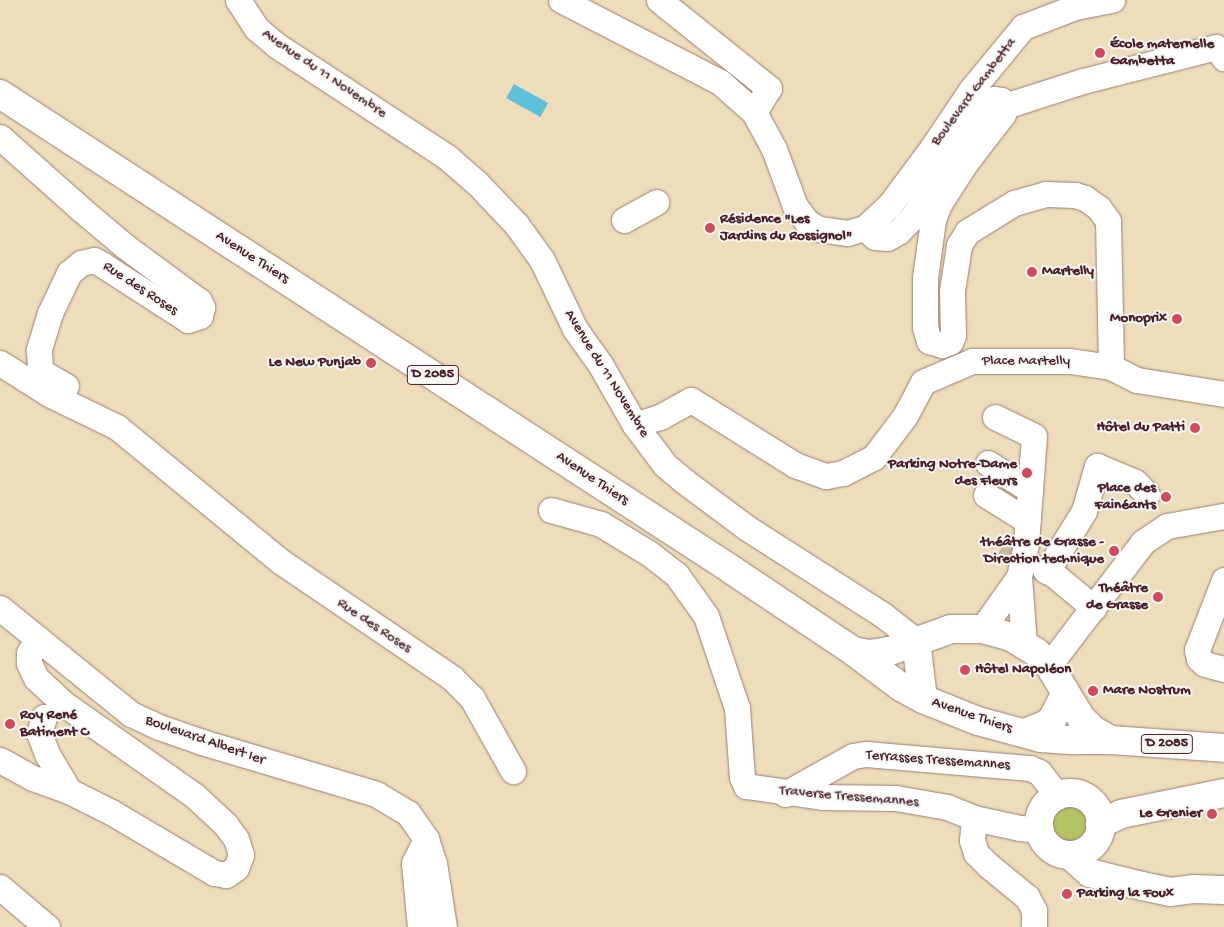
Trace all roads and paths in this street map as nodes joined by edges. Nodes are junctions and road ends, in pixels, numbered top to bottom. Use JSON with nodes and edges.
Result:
{"nodes":[{"id":1,"x":238,"y":0,"type":"edge"},
{"id":2,"x":561,"y":0,"type":"edge"},
{"id":3,"x":659,"y":0,"type":"edge"},
{"id":4,"x":1112,"y":0,"type":"edge"},
{"id":5,"x":1079,"y":4,"type":"edge"},
{"id":6,"x":1220,"y":52,"type":"edge"},
{"id":7,"x":4,"y":103,"type":"edge"},
{"id":8,"x":1005,"y":106,"type":"junction"},
{"id":9,"x":754,"y":112,"type":"junction"},
{"id":10,"x":0,"y":137,"type":"edge"},
{"id":11,"x":656,"y":202,"type":"dead end"},
{"id":12,"x":624,"y":220,"type":"dead end"},
{"id":13,"x":865,"y":228,"type":"junction"},
{"id":14,"x":0,"y":363,"type":"edge"},
{"id":15,"x":1111,"y":367,"type":"junction"},
{"id":16,"x":1224,"y":394,"type":"edge"},
{"id":17,"x":635,"y":425,"type":"junction"},
{"id":18,"x":117,"y":427,"type":"junction"},
{"id":19,"x":1030,"y":489,"type":"junction"},
{"id":20,"x":1073,"y":491,"type":"dead end"},
{"id":21,"x":1147,"y":494,"type":"dead end"},
{"id":22,"x":551,"y":510,"type":"dead end"},
{"id":23,"x":1224,"y":516,"type":"edge"},
{"id":24,"x":1018,"y":577,"type":"junction"},
{"id":25,"x":1224,"y":580,"type":"edge"},
{"id":26,"x":1020,"y":602,"type":"junction"},
{"id":27,"x":0,"y":608,"type":"edge"},
{"id":28,"x":1094,"y":608,"type":"junction"},
{"id":29,"x":982,"y":629,"type":"junction"},
{"id":30,"x":38,"y":638,"type":"junction"},
{"id":31,"x":916,"y":641,"type":"junction"},
{"id":32,"x":1024,"y":644,"type":"junction"},
{"id":33,"x":853,"y":651,"type":"junction"},
{"id":34,"x":1049,"y":665,"type":"junction"},
{"id":35,"x":1224,"y":669,"type":"edge"},
{"id":36,"x":1065,"y":694,"type":"junction"},
{"id":37,"x":923,"y":699,"type":"junction"},
{"id":38,"x":44,"y":717,"type":"dead end"},
{"id":39,"x":1025,"y":734,"type":"junction"},
{"id":40,"x":1110,"y":740,"type":"junction"},
{"id":41,"x":1224,"y":748,"type":"edge"},
{"id":42,"x":0,"y":760,"type":"edge"},
{"id":43,"x":513,"y":771,"type":"dead end"},
{"id":44,"x":69,"y":791,"type":"junction"},
{"id":45,"x":1224,"y":792,"type":"edge"},
{"id":46,"x":785,"y":794,"type":"junction"},
{"id":47,"x":1071,"y":796,"type":"junction"},
{"id":48,"x":1153,"y":806,"type":"junction"},
{"id":49,"x":974,"y":818,"type":"junction"},
{"id":50,"x":1039,"y":830,"type":"junction"},
{"id":51,"x":1099,"y":831,"type":"junction"},
{"id":52,"x":426,"y":840,"type":"junction"},
{"id":53,"x":1070,"y":855,"type":"junction"},
{"id":54,"x":0,"y":886,"type":"edge"},
{"id":55,"x":1193,"y":889,"type":"junction"},
{"id":56,"x":1224,"y":890,"type":"edge"},
{"id":57,"x":47,"y":927,"type":"edge"},
{"id":58,"x":420,"y":927,"type":"edge"},
{"id":59,"x":444,"y":927,"type":"edge"},
{"id":60,"x":1034,"y":927,"type":"edge"}],
"edges":[{"from":1,"to":17,"type":"street","name":"Avenue du 11 Novembre"},
{"from":2,"to":9,"type":"street"},
{"from":3,"to":9,"type":"street"},
{"from":4,"to":5,"type":"street","name":"Boulevard Gambetta"},
{"from":5,"to":13,"type":"street","name":"Boulevard Gambetta"},
{"from":6,"to":8,"type":"street"},
{"from":7,"to":33,"type":"main road","name":"Avenue Thiers","number":"D 2085"},
{"from":8,"to":13,"type":"street"},
{"from":8,"to":15,"type":"street"},
{"from":9,"to":13,"type":"street"},
{"from":10,"to":18,"type":"street","name":"Rue des Roses"},
{"from":11,"to":12,"type":"street"},
{"from":14,"to":18,"type":"street","name":"Rue des Roses"},
{"from":15,"to":16,"type":"street","name":"Place Martelly"},
{"from":15,"to":17,"type":"street","name":"Place Martelly"},
{"from":17,"to":31,"type":"street","name":"Avenue du 11 Novembre"},
{"from":18,"to":43,"type":"street","name":"Rue des Roses"},
{"from":19,"to":19,"type":"street"},
{"from":19,"to":24,"type":"street"},
{"from":20,"to":26,"type":"street"},
{"from":21,"to":28,"type":"street"},
{"from":22,"to":46,"type":"street","name":"Traverse Tressemannes"},
{"from":23,"to":28,"type":"street"},
{"from":24,"to":26,"type":"street"},
{"from":24,"to":29,"type":"street"},
{"from":25,"to":35,"type":"street"},
{"from":26,"to":32,"type":"street"},
{"from":27,"to":30,"type":"street","name":"Boulevard Albert Ier"},
{"from":28,"to":34,"type":"street"},
{"from":29,"to":31,"type":"main road","number":"D 2085"},
{"from":29,"to":32,"type":"main road","number":"D 2085"},
{"from":30,"to":44,"type":"street"},
{"from":30,"to":52,"type":"street","name":"Boulevard Albert Ier"},
{"from":31,"to":33,"type":"main road","number":"D 2085"},
{"from":31,"to":37,"type":"main road"},
{"from":32,"to":34,"type":"main road","number":"D 2085"},
{"from":33,"to":37,"type":"main road","name":"Avenue Thiers","number":"D 2085"},
{"from":34,"to":36,"type":"main road","number":"D 2085"},
{"from":36,"to":39,"type":"main road"},
{"from":36,"to":40,"type":"main road","number":"D 2085"},
{"from":37,"to":39,"type":"main road","name":"Avenue Thiers","number":"D 2085"},
{"from":38,"to":44,"type":"street"},
{"from":39,"to":40,"type":"main road","name":"Avenue Thiers","number":"D 2085"},
{"from":40,"to":41,"type":"main road","name":"Avenue Thiers","number":"D 2085"},
{"from":42,"to":44,"type":"street"},
{"from":45,"to":48,"type":"main road"},
{"from":46,"to":47,"type":"street","name":"Terrasses Tressemannes"},
{"from":46,"to":49,"type":"street","name":"Traverse Tressemannes"},
{"from":47,"to":48,"type":"main road"},
{"from":47,"to":50,"type":"main road"},
{"from":47,"to":51,"type":"main road"},
{"from":48,"to":51,"type":"main road"},
{"from":49,"to":50,"type":"street","name":"Traverse Tressemannes"},
{"from":49,"to":60,"type":"street"},
{"from":50,"to":53,"type":"main road"},
{"from":51,"to":53,"type":"main road"},
{"from":51,"to":55,"type":"main road"},
{"from":52,"to":58,"type":"street"},
{"from":52,"to":59,"type":"street","name":"Boulevard Albert Ier"},
{"from":53,"to":55,"type":"main road"},
{"from":54,"to":57,"type":"street"},
{"from":55,"to":56,"type":"main road"}]}
